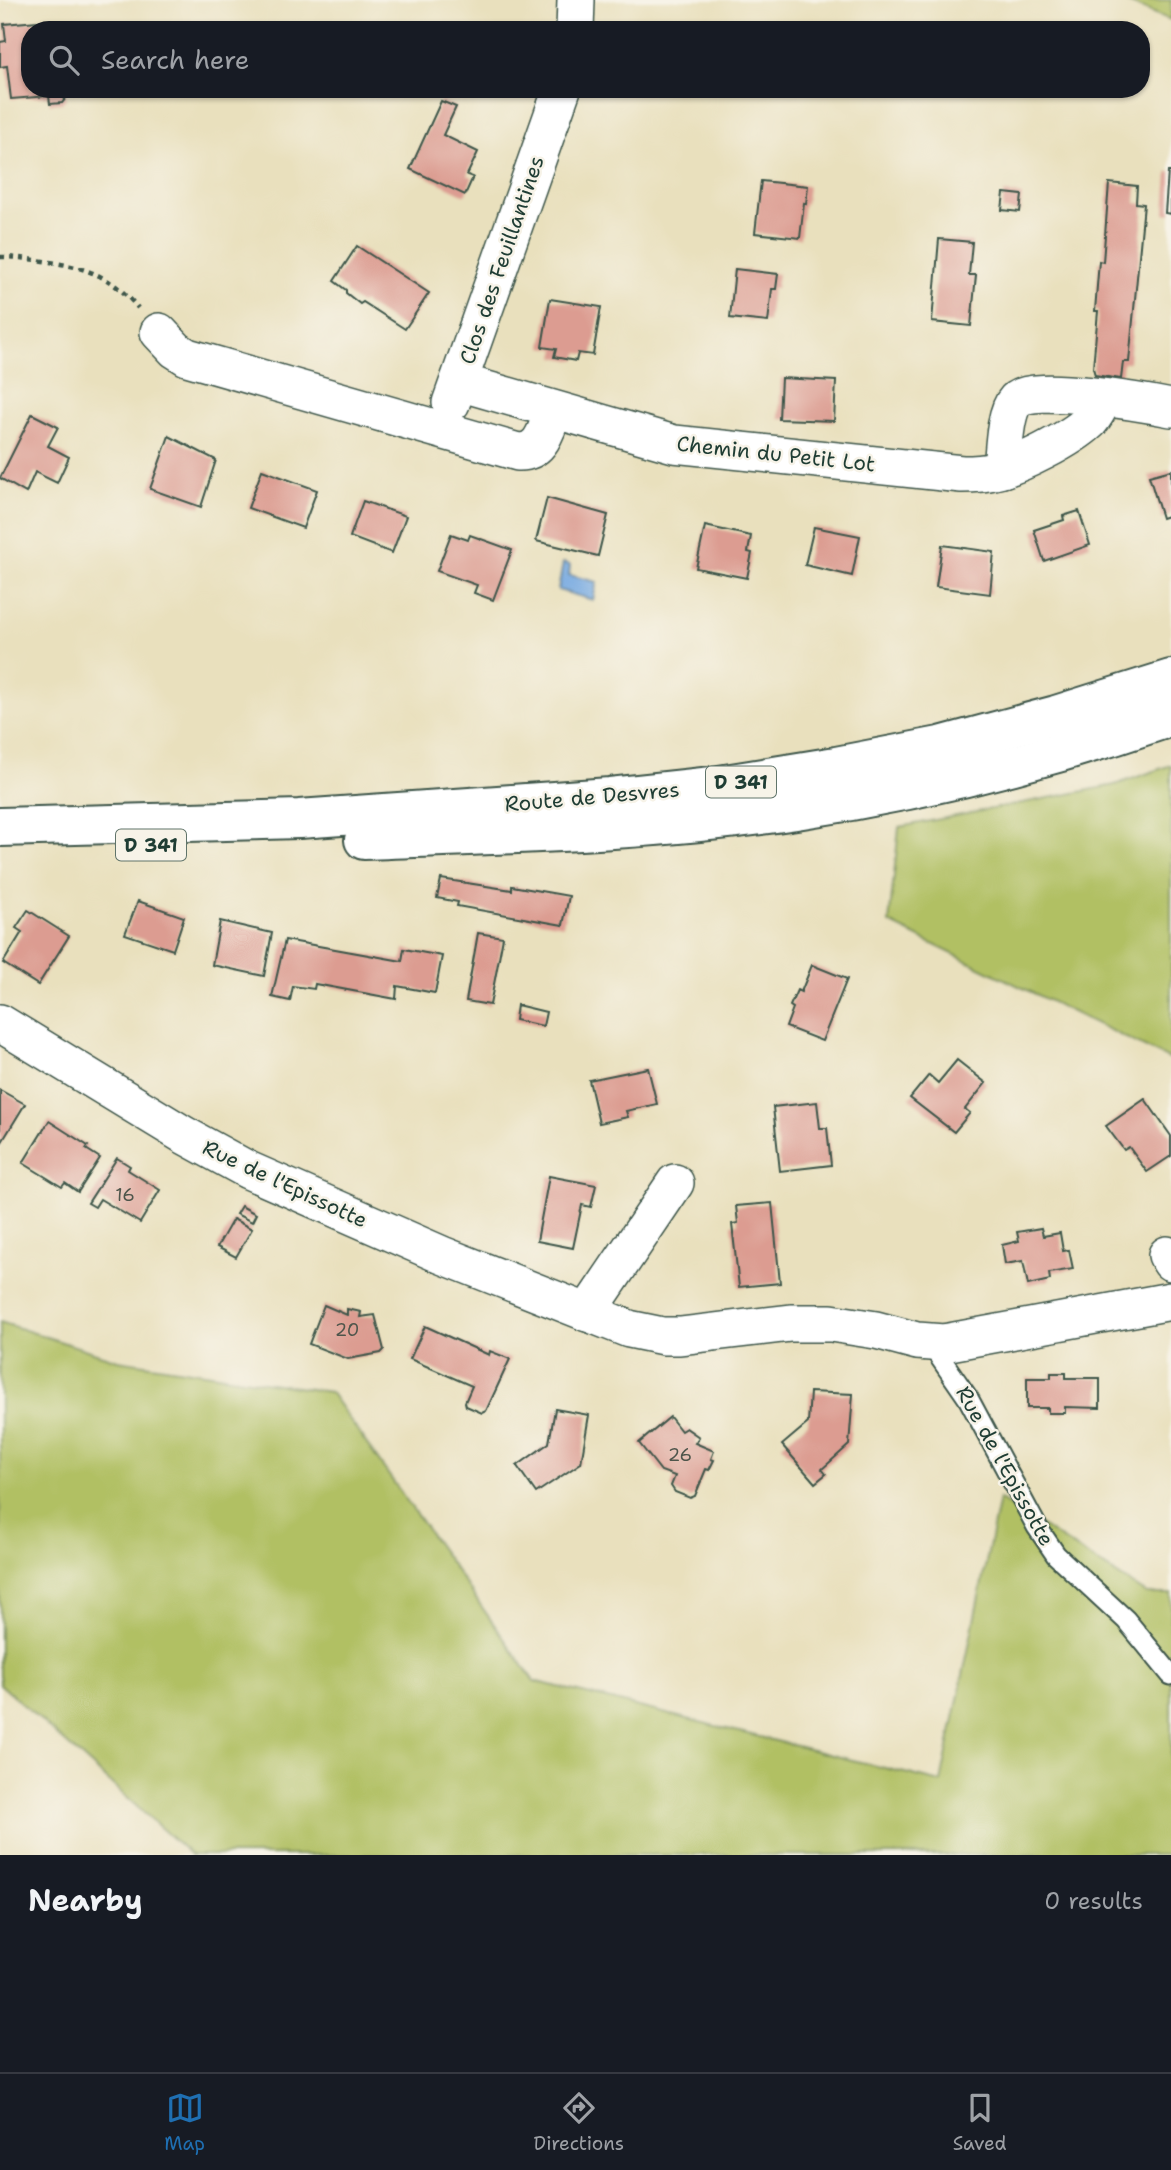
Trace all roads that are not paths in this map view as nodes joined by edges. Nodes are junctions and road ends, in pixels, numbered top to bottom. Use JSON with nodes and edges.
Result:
{"nodes":[{"id":1,"x":576,"y":0,"type":"edge"},
{"id":2,"x":575,"y":21,"type":"edge"},
{"id":3,"x":559,"y":98,"type":"edge"},
{"id":4,"x":159,"y":332,"type":"road end"},
{"id":5,"x":459,"y":382,"type":"junction"},
{"id":6,"x":1104,"y":398,"type":"junction"},
{"id":7,"x":1171,"y":408,"type":"edge"},
{"id":8,"x":554,"y":410,"type":"junction"},
{"id":9,"x":441,"y":430,"type":"junction"},
{"id":10,"x":1002,"y":469,"type":"junction"},
{"id":11,"x":1171,"y":679,"type":"edge"},
{"id":12,"x":1171,"y":717,"type":"edge"},
{"id":13,"x":929,"y":766,"type":"junction"},
{"id":14,"x":0,"y":827,"type":"edge"},
{"id":15,"x":0,"y":852,"type":"edge"},
{"id":16,"x":0,"y":1023,"type":"edge"},
{"id":17,"x":675,"y":1182,"type":"dead end"},
{"id":18,"x":1171,"y":1301,"type":"edge"},
{"id":19,"x":587,"y":1313,"type":"junction"},
{"id":20,"x":930,"y":1343,"type":"junction"},
{"id":21,"x":1171,"y":1675,"type":"edge"}],
"edges":[{"from":1,"to":2,"type":"street"},
{"from":3,"to":5,"type":"street","name":"Clos des Feuillantines"},
{"from":4,"to":9,"type":"street"},
{"from":5,"to":8,"type":"street","name":"Chemin du Petit Lot"},
{"from":5,"to":9,"type":"street","name":"Clos des Feuillantines"},
{"from":6,"to":7,"type":"street"},
{"from":6,"to":10,"type":"street","name":"Chemin du Petit Lot"},
{"from":6,"to":10,"type":"street"},
{"from":8,"to":9,"type":"street"},
{"from":8,"to":10,"type":"street","name":"Chemin du Petit Lot"},
{"from":11,"to":13,"type":"main road","name":"Route de Desvres","number":"D 341"},
{"from":12,"to":13,"type":"main road","name":"Route de Desvres","number":"D 341"},
{"from":13,"to":14,"type":"main road","name":"Route de Desvres","number":"D 341"},
{"from":13,"to":15,"type":"main road","name":"Route de Desvres","number":"D 341"},
{"from":16,"to":19,"type":"street","name":"Rue de l'Epissotte"},
{"from":17,"to":19,"type":"street"},
{"from":18,"to":20,"type":"street","name":"Rue de l'Epissotte"},
{"from":19,"to":20,"type":"street","name":"Rue de l'Epissotte"},
{"from":20,"to":21,"type":"lane","name":"Rue de l'Epissotte"}]}
